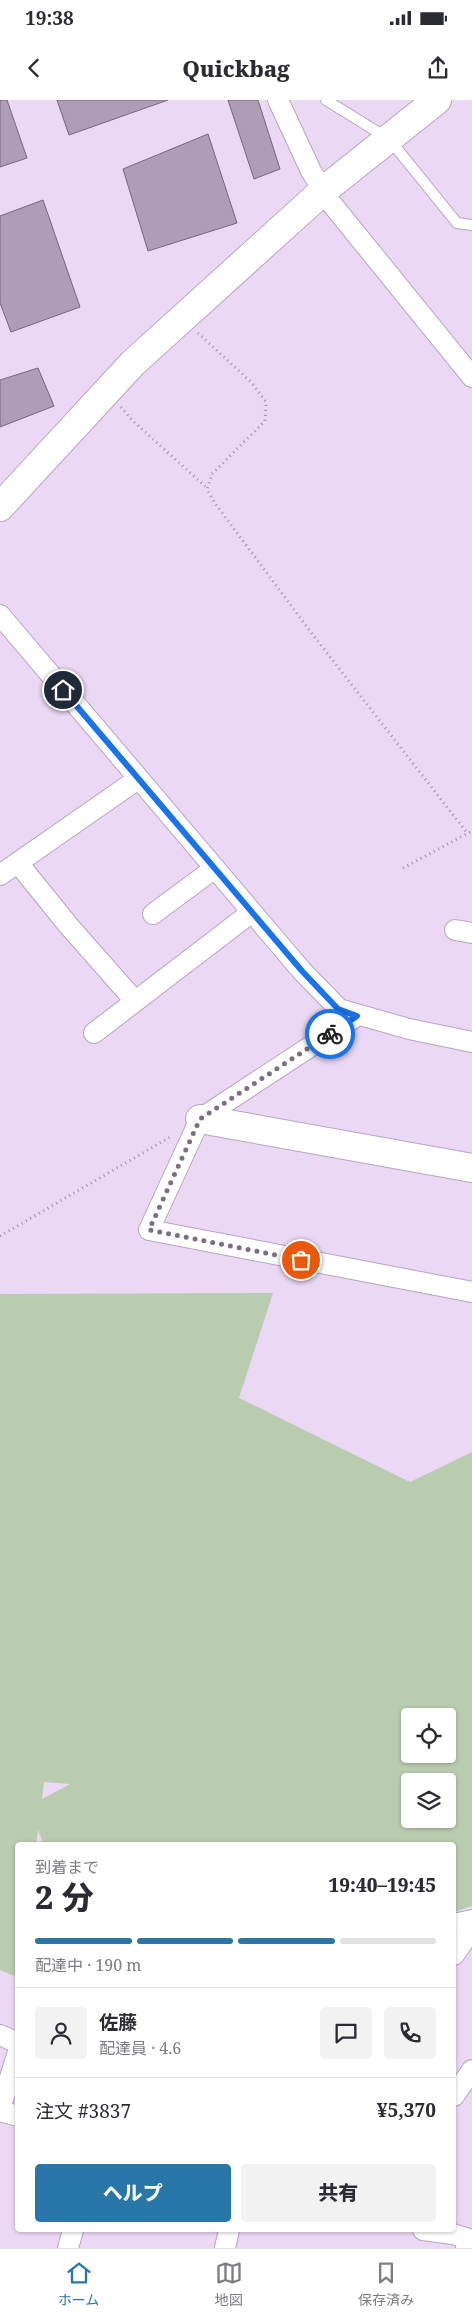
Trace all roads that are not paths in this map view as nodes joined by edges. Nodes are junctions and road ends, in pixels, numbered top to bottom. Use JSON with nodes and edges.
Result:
{"nodes":[{"id":1,"x":278,"y":100,"type":"edge"},
{"id":2,"x":326,"y":100,"type":"edge"},
{"id":3,"x":437,"y":100,"type":"edge"},
{"id":4,"x":389,"y":139,"type":"junction"},
{"id":5,"x":323,"y":191,"type":"junction"},
{"id":6,"x":472,"y":225,"type":"edge"},
{"id":7,"x":472,"y":377,"type":"edge"},
{"id":8,"x":0,"y":507,"type":"edge"},
{"id":9,"x":0,"y":616,"type":"edge"},
{"id":10,"x":138,"y":779,"type":"junction"},
{"id":11,"x":18,"y":863,"type":"junction"},
{"id":12,"x":215,"y":868,"type":"junction"},
{"id":13,"x":0,"y":875,"type":"edge"},
{"id":14,"x":252,"y":912,"type":"junction"},
{"id":15,"x":153,"y":914,"type":"dead end"},
{"id":16,"x":135,"y":1001,"type":"junction"},
{"id":17,"x":357,"y":1016,"type":"junction"},
{"id":18,"x":94,"y":1033,"type":"dead end"},
{"id":19,"x":472,"y":1042,"type":"edge"},
{"id":20,"x":200,"y":1119,"type":"junction"},
{"id":21,"x":472,"y":1168,"type":"edge"},
{"id":22,"x":472,"y":1292,"type":"edge"},
{"id":23,"x":472,"y":1920,"type":"edge"},
{"id":24,"x":456,"y":1924,"type":"edge"},
{"id":25,"x":472,"y":1929,"type":"edge"},
{"id":26,"x":456,"y":1951,"type":"edge"},
{"id":27,"x":0,"y":2035,"type":"edge"},
{"id":28,"x":15,"y":2042,"type":"edge"},
{"id":29,"x":15,"y":2062,"type":"edge"},
{"id":30,"x":472,"y":2070,"type":"edge"},
{"id":31,"x":456,"y":2093,"type":"edge"},
{"id":32,"x":0,"y":2110,"type":"edge"},
{"id":33,"x":15,"y":2115,"type":"edge"},
{"id":34,"x":72,"y":2232,"type":"edge"},
{"id":35,"x":229,"y":2232,"type":"edge"},
{"id":36,"x":438,"y":2232,"type":"edge"},
{"id":37,"x":472,"y":2240,"type":"edge"},
{"id":38,"x":68,"y":2248,"type":"edge"},
{"id":39,"x":225,"y":2248,"type":"edge"}],
"edges":[{"from":1,"to":5,"type":"street"},
{"from":2,"to":4,"type":"lane"},
{"from":3,"to":4,"type":"street"},
{"from":4,"to":5,"type":"street"},
{"from":4,"to":6,"type":"lane"},
{"from":5,"to":7,"type":"street"},
{"from":5,"to":8,"type":"street"},
{"from":9,"to":10,"type":"street"},
{"from":10,"to":11,"type":"street"},
{"from":10,"to":12,"type":"street"},
{"from":11,"to":13,"type":"street"},
{"from":11,"to":16,"type":"street"},
{"from":12,"to":14,"type":"street"},
{"from":12,"to":15,"type":"street"},
{"from":14,"to":16,"type":"street"},
{"from":14,"to":17,"type":"street"},
{"from":16,"to":18,"type":"street"},
{"from":17,"to":19,"type":"street"},
{"from":17,"to":20,"type":"street"},
{"from":20,"to":21,"type":"street"},
{"from":20,"to":22,"type":"street"},
{"from":23,"to":24,"type":"street"},
{"from":25,"to":26,"type":"street"},
{"from":27,"to":28,"type":"street"},
{"from":29,"to":32,"type":"street"},
{"from":30,"to":31,"type":"street"},
{"from":32,"to":33,"type":"street"},
{"from":34,"to":38,"type":"street"},
{"from":35,"to":39,"type":"street"},
{"from":36,"to":37,"type":"street"}]}
